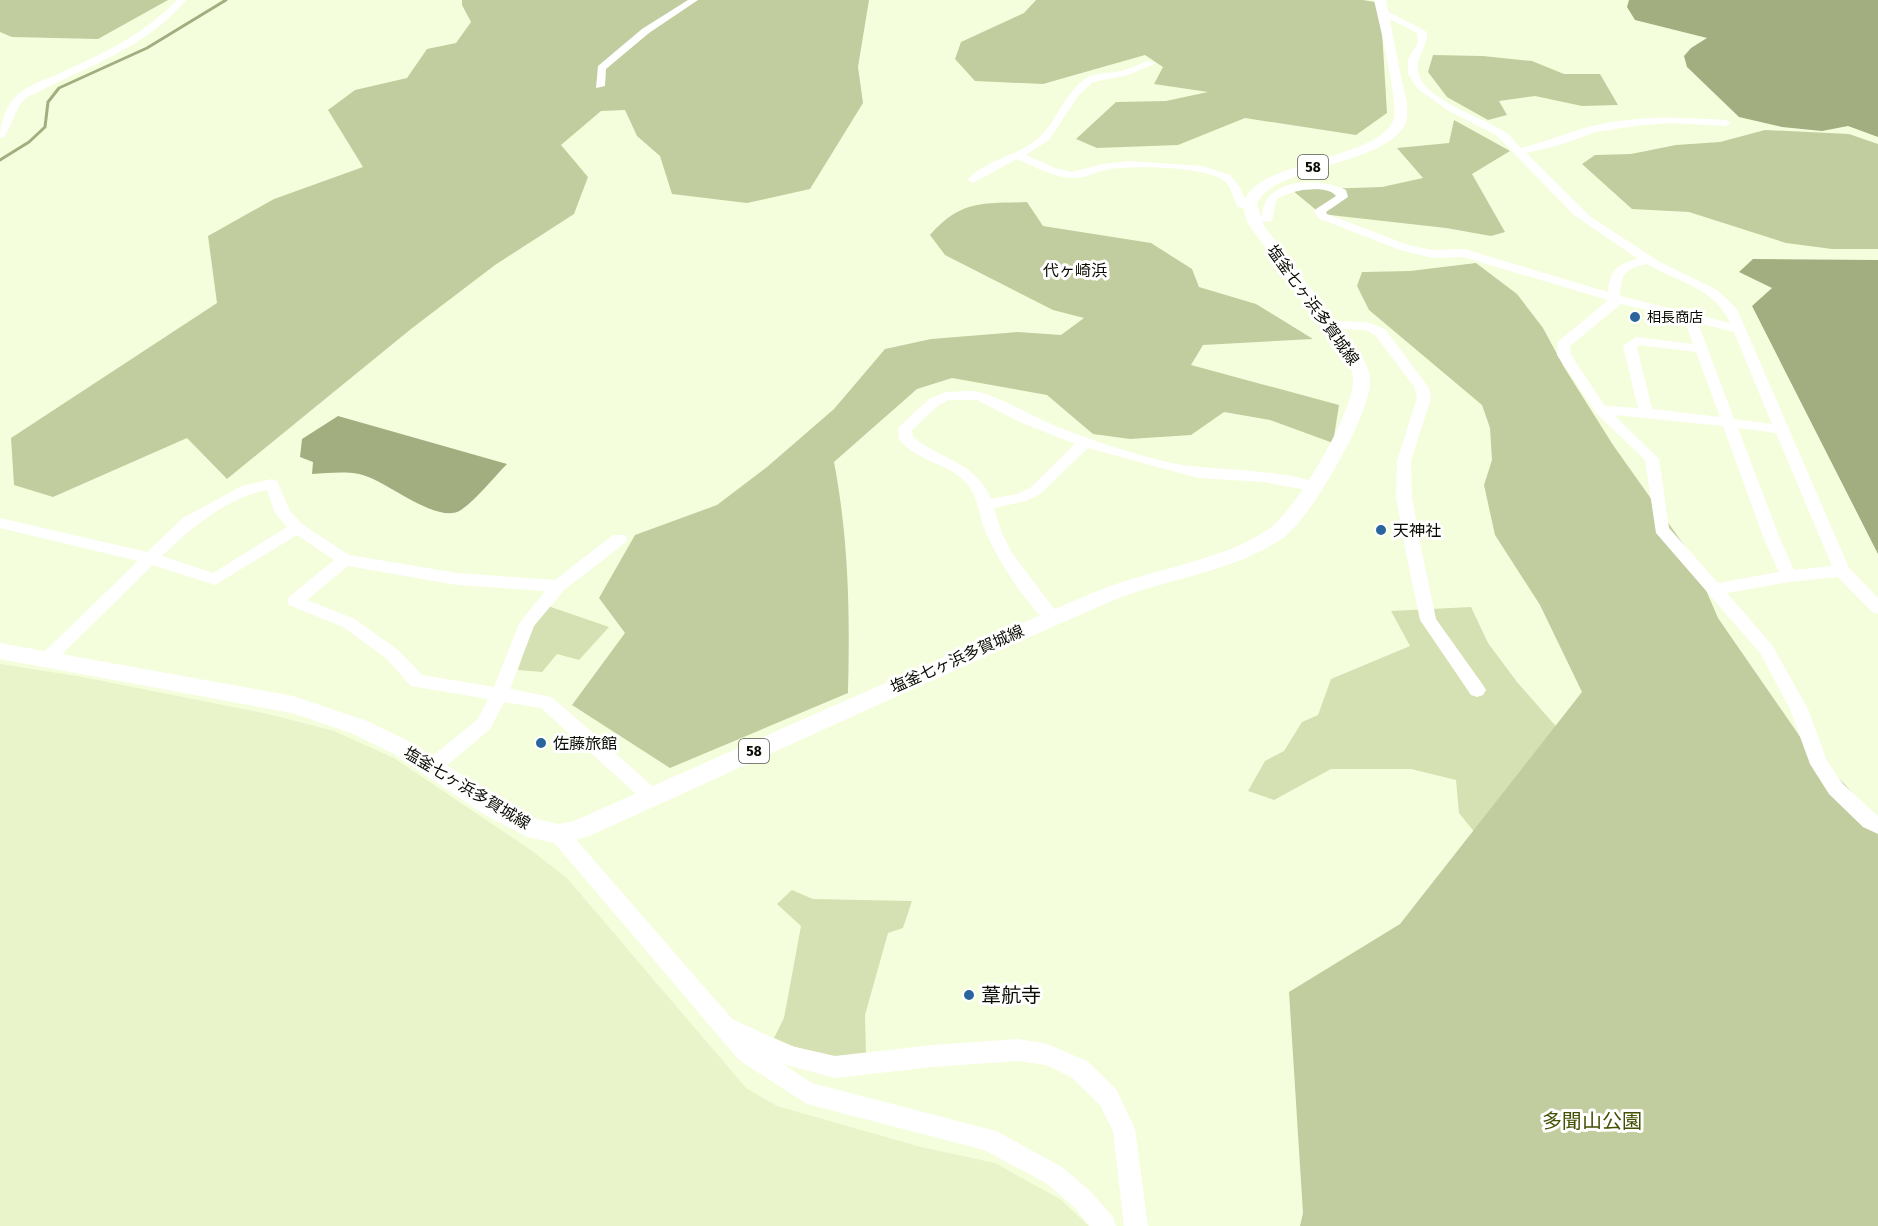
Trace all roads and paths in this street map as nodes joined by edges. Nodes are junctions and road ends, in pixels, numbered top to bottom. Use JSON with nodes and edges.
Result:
{"nodes":[{"id":1,"x":182,"y":0,"type":"edge"},
{"id":2,"x":693,"y":0,"type":"edge"},
{"id":3,"x":1382,"y":6,"type":"edge"},
{"id":4,"x":1151,"y":63,"type":"dead end"},
{"id":5,"x":600,"y":87,"type":"dead end"},
{"id":6,"x":1726,"y":123,"type":"dead end"},
{"id":7,"x":0,"y":135,"type":"edge"},
{"id":8,"x":1519,"y":152,"type":"junction"},
{"id":9,"x":1019,"y":156,"type":"junction"},
{"id":10,"x":974,"y":180,"type":"dead end"},
{"id":11,"x":1252,"y":214,"type":"junction"},
{"id":12,"x":1649,"y":260,"type":"junction"},
{"id":13,"x":1614,"y":298,"type":"junction"},
{"id":14,"x":1690,"y":319,"type":"junction"},
{"id":15,"x":1332,"y":325,"type":"junction"},
{"id":16,"x":1739,"y":329,"type":"junction"},
{"id":17,"x":1701,"y":349,"type":"junction"},
{"id":18,"x":1601,"y":410,"type":"junction"},
{"id":19,"x":1646,"y":411,"type":"junction"},
{"id":20,"x":1729,"y":424,"type":"junction"},
{"id":21,"x":1782,"y":429,"type":"junction"},
{"id":22,"x":1085,"y":443,"type":"junction"},
{"id":23,"x":1312,"y":486,"type":"junction"},
{"id":24,"x":985,"y":505,"type":"junction"},
{"id":25,"x":0,"y":523,"type":"edge"},
{"id":26,"x":297,"y":528,"type":"junction"},
{"id":27,"x":620,"y":539,"type":"dead end"},
{"id":28,"x":149,"y":558,"type":"junction"},
{"id":29,"x":345,"y":560,"type":"junction"},
{"id":30,"x":1842,"y":571,"type":"junction"},
{"id":31,"x":1789,"y":576,"type":"junction"},
{"id":32,"x":558,"y":586,"type":"junction"},
{"id":33,"x":1713,"y":590,"type":"junction"},
{"id":34,"x":1878,"y":608,"type":"edge"},
{"id":35,"x":1053,"y":618,"type":"junction"},
{"id":36,"x":0,"y":651,"type":"edge"},
{"id":37,"x":48,"y":658,"type":"junction"},
{"id":38,"x":1477,"y":690,"type":"dead end"},
{"id":39,"x":499,"y":694,"type":"junction"},
{"id":40,"x":431,"y":768,"type":"junction"},
{"id":41,"x":652,"y":797,"type":"junction"},
{"id":42,"x":1878,"y":826,"type":"edge"},
{"id":43,"x":559,"y":834,"type":"junction"},
{"id":44,"x":722,"y":1023,"type":"junction"},
{"id":45,"x":1104,"y":1226,"type":"edge"},
{"id":46,"x":1136,"y":1226,"type":"edge"}],
"edges":[{"from":1,"to":7,"type":"street"},
{"from":2,"to":5,"type":"street"},
{"from":3,"to":8,"type":"street"},
{"from":3,"to":11,"type":"main road","number":"58"},
{"from":4,"to":9,"type":"street"},
{"from":6,"to":8,"type":"street"},
{"from":8,"to":12,"type":"street"},
{"from":9,"to":10,"type":"street"},
{"from":9,"to":11,"type":"street"},
{"from":11,"to":13,"type":"street"},
{"from":11,"to":15,"type":"main road","name":"塩釜七ヶ浜多賀城線","number":"58"},
{"from":12,"to":13,"type":"street"},
{"from":12,"to":16,"type":"street"},
{"from":13,"to":14,"type":"street"},
{"from":13,"to":18,"type":"street"},
{"from":14,"to":16,"type":"street"},
{"from":14,"to":17,"type":"street"},
{"from":15,"to":23,"type":"main road","name":"塩釜七ヶ浜多賀城線","number":"58"},
{"from":15,"to":38,"type":"street"},
{"from":16,"to":21,"type":"street"},
{"from":17,"to":19,"type":"street"},
{"from":17,"to":20,"type":"street"},
{"from":18,"to":19,"type":"street"},
{"from":18,"to":33,"type":"street"},
{"from":19,"to":20,"type":"street"},
{"from":20,"to":21,"type":"street"},
{"from":20,"to":31,"type":"street"},
{"from":21,"to":30,"type":"street"},
{"from":22,"to":23,"type":"street"},
{"from":22,"to":24,"type":"street"},
{"from":22,"to":24,"type":"street"},
{"from":23,"to":35,"type":"main road","name":"塩釜七ヶ浜多賀城線","number":"58"},
{"from":24,"to":35,"type":"street"},
{"from":25,"to":28,"type":"street"},
{"from":26,"to":28,"type":"street"},
{"from":26,"to":28,"type":"street"},
{"from":26,"to":29,"type":"street"},
{"from":27,"to":32,"type":"street"},
{"from":28,"to":37,"type":"street"},
{"from":29,"to":32,"type":"street"},
{"from":29,"to":39,"type":"street"},
{"from":30,"to":31,"type":"street"},
{"from":30,"to":34,"type":"street"},
{"from":31,"to":33,"type":"street"},
{"from":32,"to":39,"type":"street"},
{"from":33,"to":42,"type":"street"},
{"from":35,"to":41,"type":"main road","name":"塩釜七ヶ浜多賀城線","number":"58"},
{"from":36,"to":37,"type":"main road","name":"塩釜七ヶ浜多賀城線","number":"58"},
{"from":37,"to":40,"type":"main road","name":"塩釜七ヶ浜多賀城線","number":"58"},
{"from":39,"to":40,"type":"street"},
{"from":39,"to":41,"type":"street"},
{"from":40,"to":43,"type":"main road","name":"塩釜七ヶ浜多賀城線","number":"58"},
{"from":41,"to":43,"type":"main road","name":"塩釜七ヶ浜多賀城線","number":"58"},
{"from":43,"to":44,"type":"street"},
{"from":44,"to":45,"type":"street"},
{"from":44,"to":46,"type":"street"}]}
